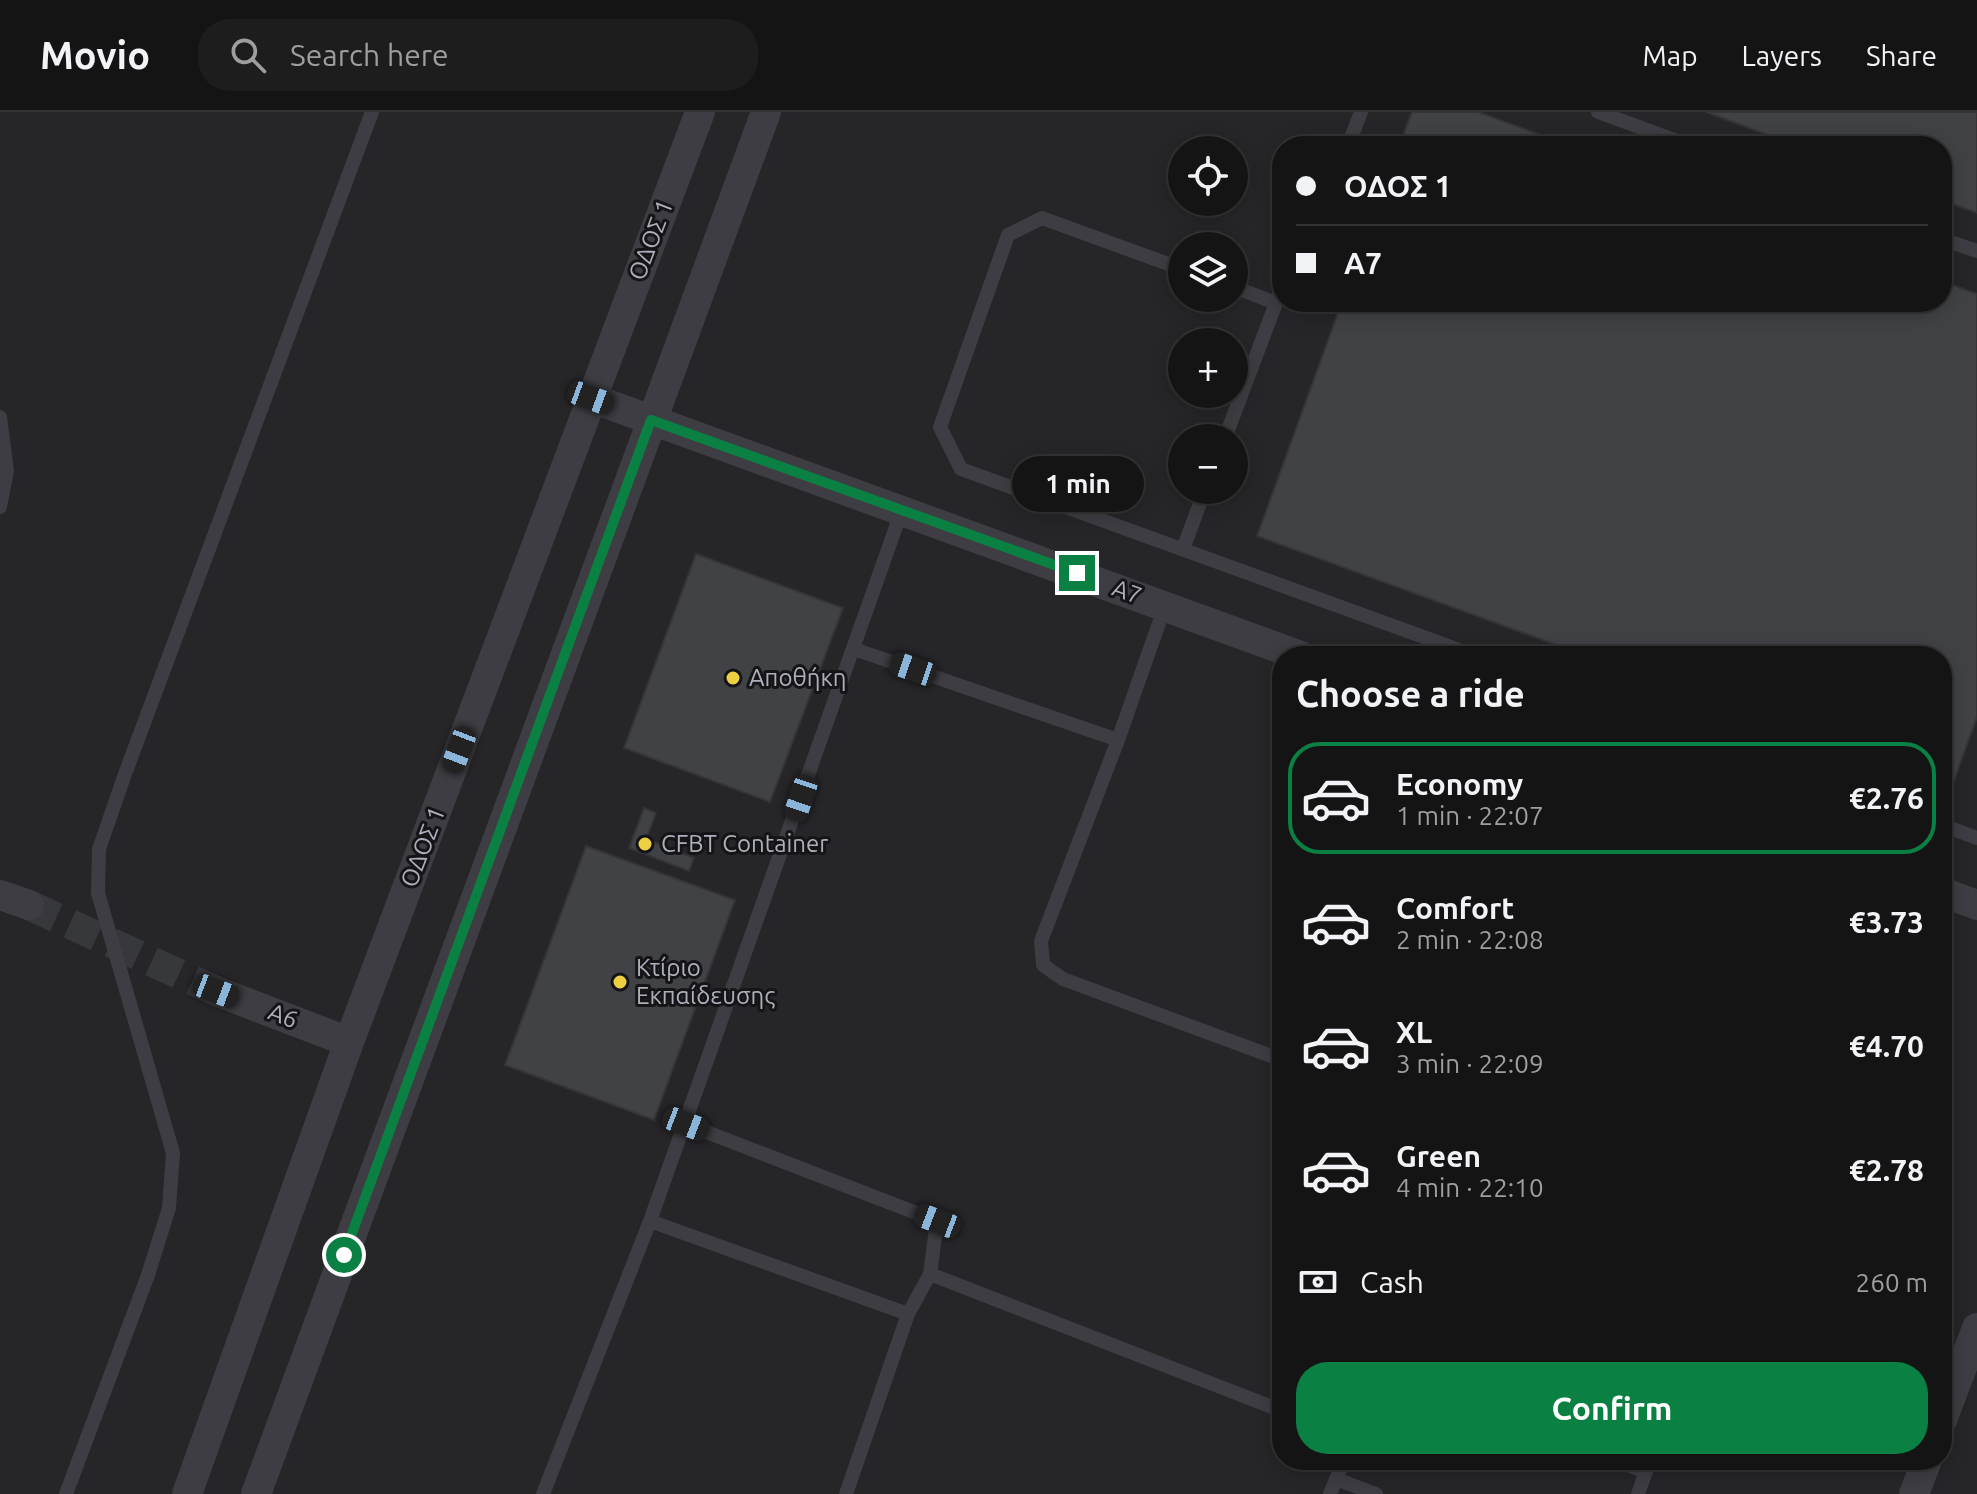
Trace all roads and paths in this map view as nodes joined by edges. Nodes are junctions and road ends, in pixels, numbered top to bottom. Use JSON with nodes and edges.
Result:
{"nodes":[{"id":1,"x":372,"y":112,"type":"edge"},
{"id":2,"x":700,"y":112,"type":"edge"},
{"id":3,"x":766,"y":112,"type":"edge"},
{"id":4,"x":1361,"y":112,"type":"edge"},
{"id":5,"x":1598,"y":112,"type":"edge"},
{"id":6,"x":1352,"y":136,"type":"edge"},
{"id":7,"x":1664,"y":136,"type":"edge"},
{"id":8,"x":1952,"y":242,"type":"edge"},
{"id":9,"x":1977,"y":251,"type":"edge"},
{"id":10,"x":1168,"y":264,"type":"edge"},
{"id":11,"x":1248,"y":292,"type":"edge"},
{"id":12,"x":1272,"y":301,"type":"edge"},
{"id":13,"x":1273,"y":312,"type":"edge"},
{"id":14,"x":591,"y":398,"type":"junction"},
{"id":15,"x":0,"y":417,"type":"edge"},
{"id":16,"x":651,"y":420,"type":"junction"},
{"id":17,"x":1230,"y":424,"type":"edge"},
{"id":18,"x":1200,"y":504,"type":"edge"},
{"id":19,"x":0,"y":507,"type":"edge"},
{"id":20,"x":902,"y":509,"type":"junction"},
{"id":21,"x":1183,"y":549,"type":"junction"},
{"id":22,"x":1165,"y":605,"type":"junction"},
{"id":23,"x":1274,"y":646,"type":"edge"},
{"id":24,"x":1449,"y":646,"type":"edge"},
{"id":25,"x":854,"y":649,"type":"junction"},
{"id":26,"x":1118,"y":740,"type":"junction"},
{"id":27,"x":1952,"y":829,"type":"edge"},
{"id":28,"x":1977,"y":838,"type":"edge"},
{"id":29,"x":0,"y":895,"type":"edge"},
{"id":30,"x":1952,"y":896,"type":"edge"},
{"id":31,"x":29,"y":905,"type":"tunnel mouth"},
{"id":32,"x":1977,"y":905,"type":"edge"},
{"id":33,"x":216,"y":991,"type":"tunnel mouth"},
{"id":34,"x":349,"y":1042,"type":"junction"},
{"id":35,"x":1272,"y":1056,"type":"edge"},
{"id":36,"x":686,"y":1124,"type":"junction"},
{"id":37,"x":650,"y":1221,"type":"junction"},
{"id":38,"x":930,"y":1274,"type":"junction"},
{"id":39,"x":908,"y":1314,"type":"junction"},
{"id":40,"x":1977,"y":1328,"type":"edge"},
{"id":41,"x":1952,"y":1394,"type":"edge"},
{"id":42,"x":1272,"y":1407,"type":"edge"},
{"id":43,"x":1340,"y":1470,"type":"edge"},
{"id":44,"x":1647,"y":1470,"type":"edge"},
{"id":45,"x":1923,"y":1470,"type":"edge"},
{"id":46,"x":1336,"y":1479,"type":"junction"},
{"id":47,"x":66,"y":1494,"type":"edge"},
{"id":48,"x":187,"y":1494,"type":"edge"},
{"id":49,"x":256,"y":1494,"type":"edge"},
{"id":50,"x":543,"y":1494,"type":"edge"},
{"id":51,"x":846,"y":1494,"type":"edge"},
{"id":52,"x":1330,"y":1494,"type":"edge"},
{"id":53,"x":1376,"y":1494,"type":"edge"},
{"id":54,"x":1638,"y":1494,"type":"edge"},
{"id":55,"x":1914,"y":1494,"type":"edge"}],
"edges":[{"from":1,"to":47,"type":"lane"},
{"from":2,"to":14,"type":"street","name":"ΟΔΟΣ 1"},
{"from":3,"to":16,"type":"street"},
{"from":4,"to":6,"type":"lane"},
{"from":5,"to":7,"type":"lane"},
{"from":8,"to":9,"type":"lane"},
{"from":10,"to":21,"type":"lane"},
{"from":11,"to":12,"type":"lane"},
{"from":13,"to":17,"type":"lane"},
{"from":14,"to":16,"type":"street","name":"Α7"},
{"from":14,"to":34,"type":"street","name":"ΟΔΟΣ 1"},
{"from":15,"to":19,"type":"lane"},
{"from":16,"to":20,"type":"street","name":"Α7"},
{"from":16,"to":49,"type":"street"},
{"from":18,"to":21,"type":"lane"},
{"from":20,"to":22,"type":"street","name":"Α7"},
{"from":20,"to":25,"type":"lane"},
{"from":21,"to":24,"type":"lane"},
{"from":22,"to":23,"type":"street","name":"Α7"},
{"from":22,"to":26,"type":"lane"},
{"from":25,"to":26,"type":"lane"},
{"from":25,"to":36,"type":"lane"},
{"from":26,"to":35,"type":"lane"},
{"from":27,"to":28,"type":"lane"},
{"from":29,"to":31,"type":"street"},
{"from":30,"to":32,"type":"street"},
{"from":33,"to":34,"type":"street","name":"Α6"},
{"from":34,"to":48,"type":"street","name":"ΟΔΟΣ 1"},
{"from":36,"to":37,"type":"lane"},
{"from":36,"to":38,"type":"lane"},
{"from":37,"to":39,"type":"lane"},
{"from":37,"to":50,"type":"lane"},
{"from":38,"to":39,"type":"lane"},
{"from":38,"to":42,"type":"lane"},
{"from":39,"to":51,"type":"lane"},
{"from":40,"to":41,"type":"street"},
{"from":43,"to":46,"type":"lane"},
{"from":44,"to":54,"type":"lane"},
{"from":45,"to":55,"type":"street"},
{"from":46,"to":52,"type":"lane"},
{"from":46,"to":53,"type":"lane"}]}
